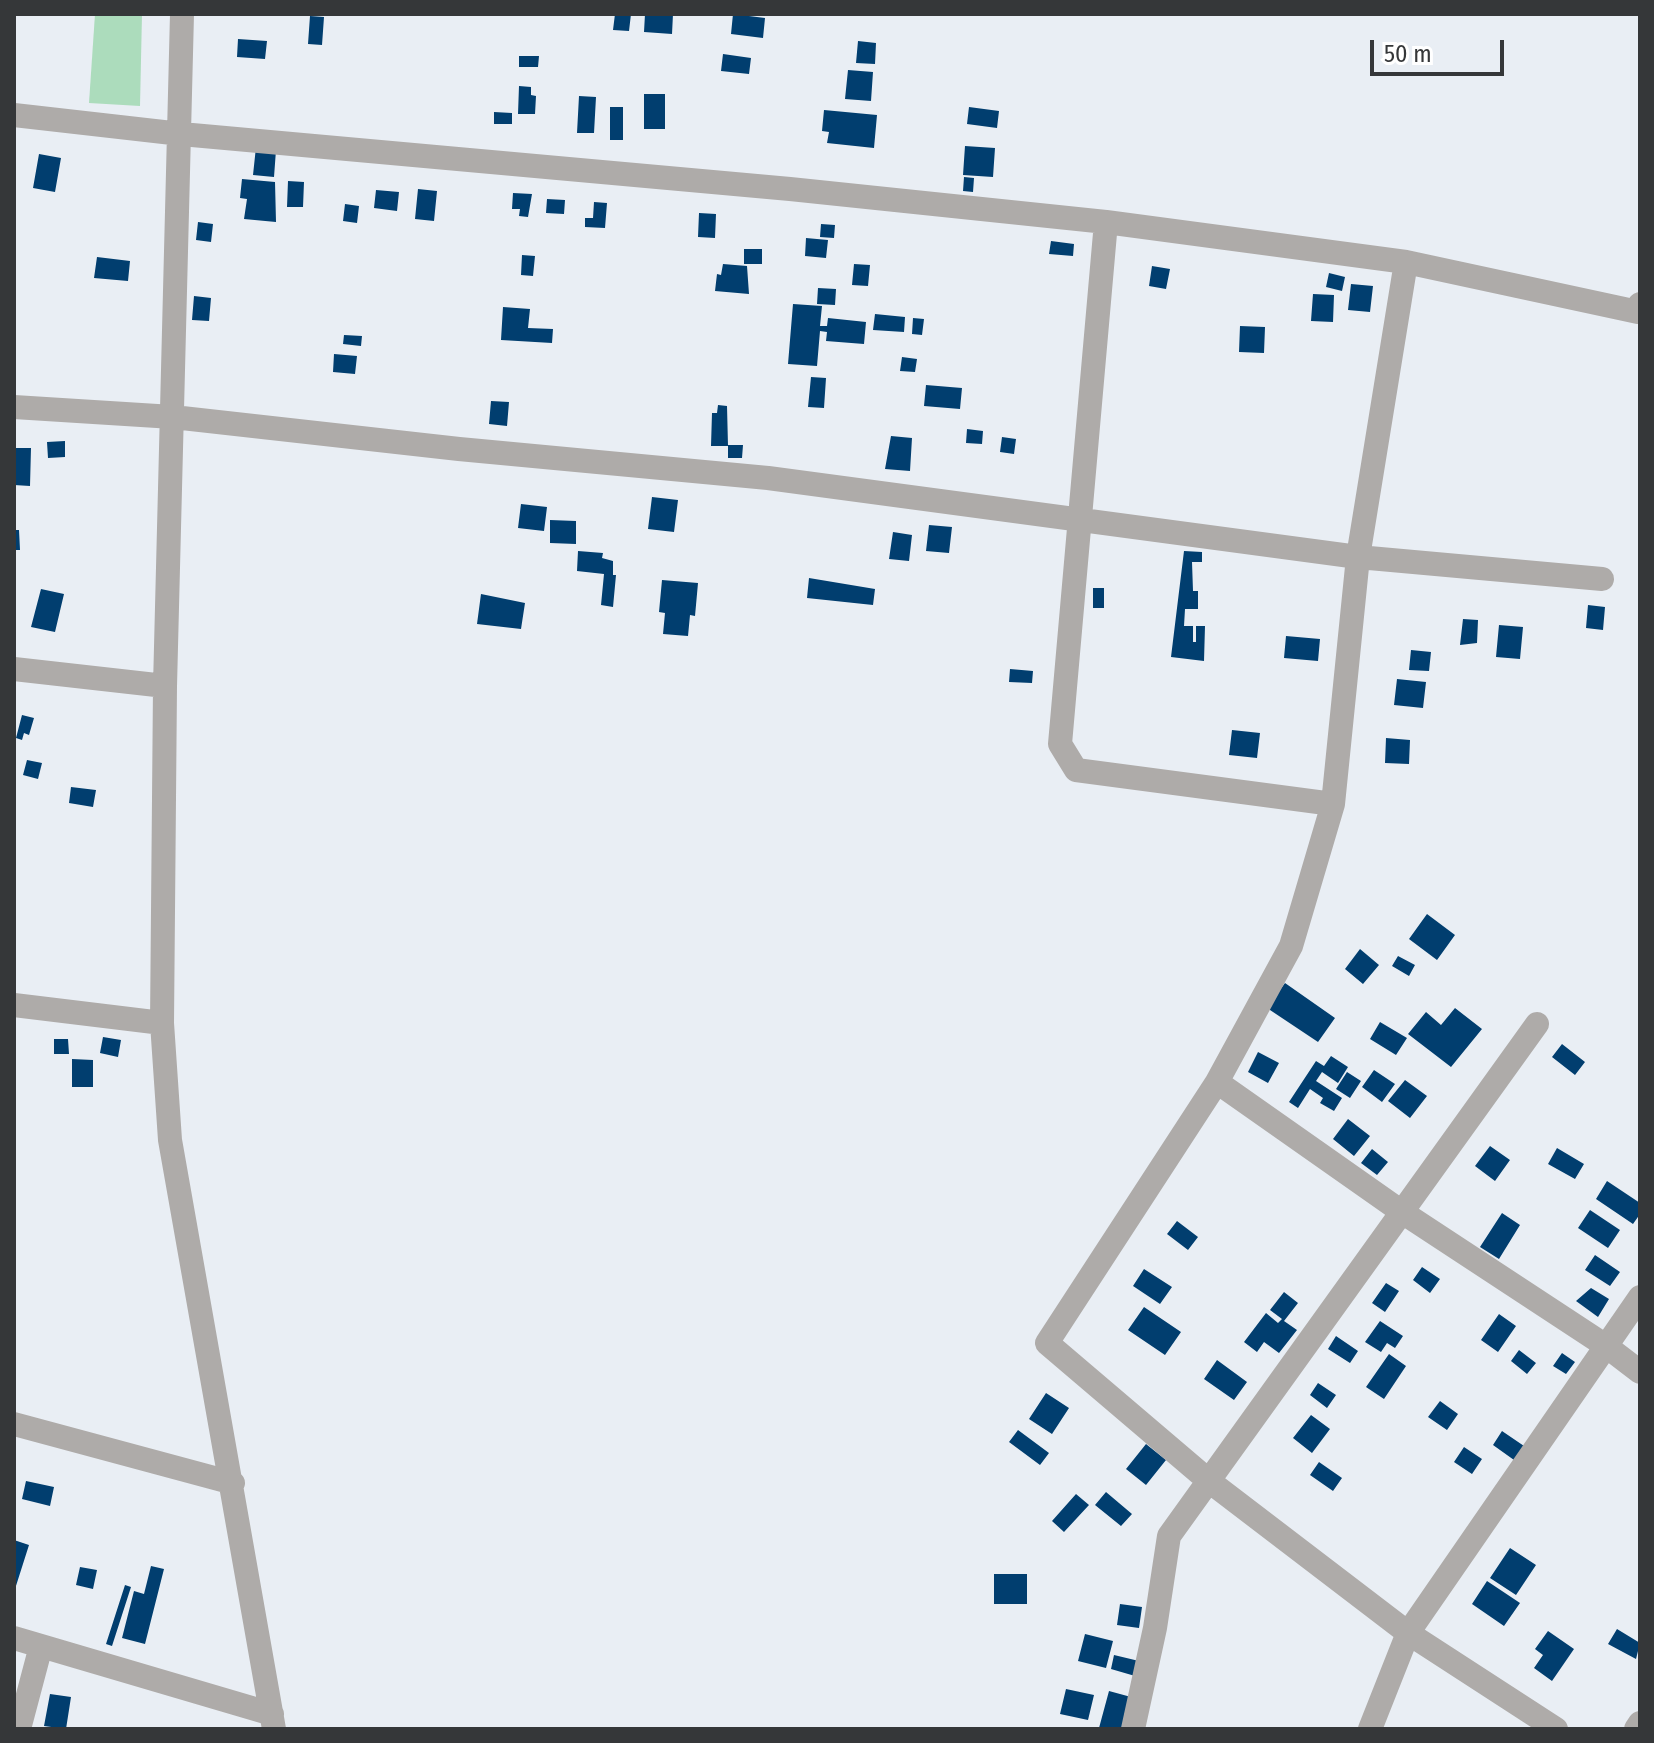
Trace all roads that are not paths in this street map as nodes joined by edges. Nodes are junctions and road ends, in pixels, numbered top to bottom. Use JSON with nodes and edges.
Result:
{"nodes":[{"id":1,"x":182,"y":14,"type":"edge"},
{"id":2,"x":14,"y":115,"type":"edge"},
{"id":3,"x":181,"y":134,"type":"junction"},
{"id":4,"x":1106,"y":222,"type":"junction"},
{"id":5,"x":1406,"y":262,"type":"junction"},
{"id":6,"x":1640,"y":304,"type":"edge"},
{"id":7,"x":14,"y":407,"type":"edge"},
{"id":8,"x":173,"y":417,"type":"junction"},
{"id":9,"x":1081,"y":517,"type":"junction"},
{"id":10,"x":1358,"y":557,"type":"junction"},
{"id":11,"x":1602,"y":579,"type":"dead end"},
{"id":12,"x":14,"y":669,"type":"edge"},
{"id":13,"x":165,"y":686,"type":"junction"},
{"id":14,"x":1333,"y":804,"type":"junction"},
{"id":15,"x":14,"y":1005,"type":"edge"},
{"id":16,"x":162,"y":1023,"type":"junction"},
{"id":17,"x":1537,"y":1024,"type":"dead end"},
{"id":18,"x":1217,"y":1082,"type":"junction"},
{"id":19,"x":1402,"y":1212,"type":"junction"},
{"id":20,"x":1640,"y":1297,"type":"edge"},
{"id":21,"x":1606,"y":1346,"type":"junction"},
{"id":22,"x":1640,"y":1372,"type":"edge"},
{"id":23,"x":14,"y":1424,"type":"edge"},
{"id":24,"x":1209,"y":1481,"type":"junction"},
{"id":25,"x":233,"y":1483,"type":"junction"},
{"id":26,"x":1408,"y":1633,"type":"junction"},
{"id":27,"x":14,"y":1638,"type":"edge"},
{"id":28,"x":41,"y":1646,"type":"junction"},
{"id":29,"x":273,"y":1721,"type":"edge"},
{"id":30,"x":1640,"y":1723,"type":"edge"},
{"id":31,"x":19,"y":1729,"type":"edge"},
{"id":32,"x":1133,"y":1729,"type":"edge"},
{"id":33,"x":1370,"y":1729,"type":"edge"},
{"id":34,"x":1556,"y":1729,"type":"edge"},
{"id":35,"x":1636,"y":1729,"type":"edge"}],
"edges":[{"from":1,"to":3,"type":"street"},
{"from":2,"to":3,"type":"street"},
{"from":3,"to":4,"type":"street"},
{"from":3,"to":8,"type":"street"},
{"from":4,"to":5,"type":"street"},
{"from":4,"to":9,"type":"street"},
{"from":5,"to":6,"type":"street"},
{"from":5,"to":10,"type":"street"},
{"from":7,"to":8,"type":"street"},
{"from":8,"to":9,"type":"street"},
{"from":8,"to":13,"type":"street"},
{"from":9,"to":10,"type":"street"},
{"from":9,"to":14,"type":"street"},
{"from":10,"to":11,"type":"street"},
{"from":10,"to":14,"type":"street"},
{"from":12,"to":13,"type":"street"},
{"from":13,"to":16,"type":"street"},
{"from":14,"to":18,"type":"street"},
{"from":15,"to":16,"type":"street"},
{"from":16,"to":25,"type":"street"},
{"from":17,"to":19,"type":"street"},
{"from":18,"to":19,"type":"street"},
{"from":18,"to":24,"type":"street"},
{"from":19,"to":21,"type":"street"},
{"from":19,"to":24,"type":"street"},
{"from":20,"to":21,"type":"street"},
{"from":21,"to":22,"type":"street"},
{"from":21,"to":26,"type":"street"},
{"from":23,"to":25,"type":"street"},
{"from":24,"to":26,"type":"street"},
{"from":24,"to":32,"type":"street"},
{"from":25,"to":29,"type":"street"},
{"from":26,"to":33,"type":"street"},
{"from":26,"to":34,"type":"street"},
{"from":27,"to":28,"type":"street"},
{"from":28,"to":29,"type":"street"},
{"from":28,"to":31,"type":"street"},
{"from":30,"to":35,"type":"street"}]}
